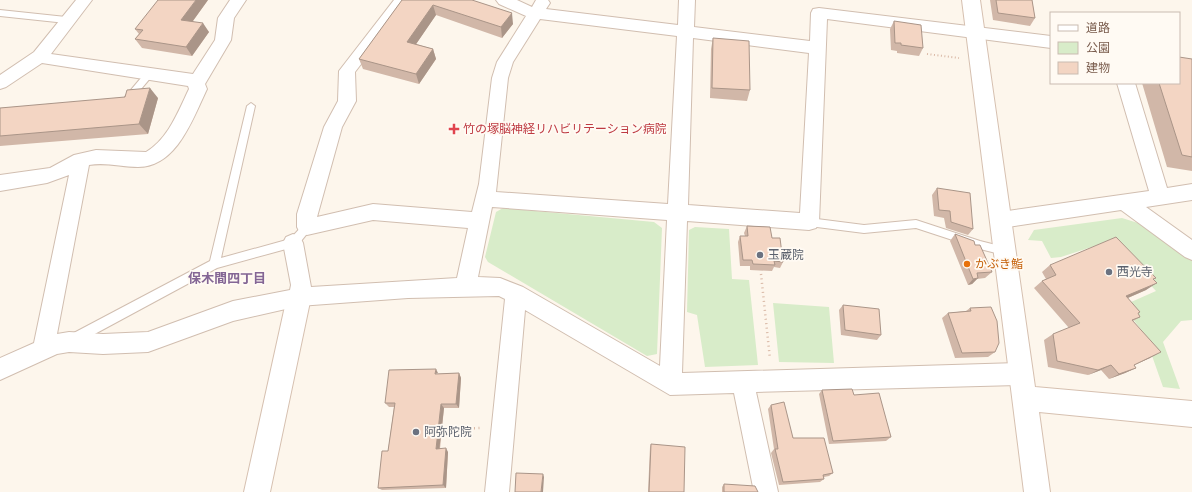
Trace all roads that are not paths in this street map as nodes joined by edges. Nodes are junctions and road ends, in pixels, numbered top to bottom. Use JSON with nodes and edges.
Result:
{"nodes":[{"id":1,"x":84,"y":0,"type":"edge"},
{"id":2,"x":238,"y":0,"type":"edge"},
{"id":3,"x":402,"y":0,"type":"edge"},
{"id":4,"x":504,"y":0,"type":"edge"},
{"id":5,"x":687,"y":0,"type":"edge"},
{"id":6,"x":972,"y":0,"type":"edge"},
{"id":7,"x":540,"y":6,"type":"edge"},
{"id":8,"x":0,"y":13,"type":"edge"},
{"id":9,"x":66,"y":20,"type":"junction"},
{"id":10,"x":685,"y":31,"type":"junction"},
{"id":11,"x":975,"y":32,"type":"junction"},
{"id":12,"x":1050,"y":42,"type":"edge"},
{"id":13,"x":817,"y":48,"type":"junction"},
{"id":14,"x":40,"y":56,"type":"junction"},
{"id":15,"x":150,"y":74,"type":"junction"},
{"id":16,"x":198,"y":81,"type":"junction"},
{"id":17,"x":0,"y":83,"type":"edge"},
{"id":18,"x":1126,"y":84,"type":"edge"},
{"id":19,"x":121,"y":100,"type":"edge"},
{"id":20,"x":251,"y":106,"type":"dead end"},
{"id":21,"x":82,"y":161,"type":"junction"},
{"id":22,"x":0,"y":183,"type":"edge"},
{"id":23,"x":1192,"y":192,"type":"edge"},
{"id":24,"x":1160,"y":197,"type":"junction"},
{"id":25,"x":484,"y":199,"type":"junction"},
{"id":26,"x":1126,"y":203,"type":"junction"},
{"id":27,"x":677,"y":211,"type":"junction"},
{"id":28,"x":1001,"y":220,"type":"junction"},
{"id":29,"x":478,"y":221,"type":"junction"},
{"id":30,"x":809,"y":222,"type":"junction"},
{"id":31,"x":307,"y":227,"type":"junction"},
{"id":32,"x":293,"y":244,"type":"junction"},
{"id":33,"x":1004,"y":251,"type":"junction"},
{"id":34,"x":1192,"y":251,"type":"edge"},
{"id":35,"x":214,"y":264,"type":"junction"},
{"id":36,"x":465,"y":287,"type":"junction"},
{"id":37,"x":516,"y":294,"type":"junction"},
{"id":38,"x":299,"y":297,"type":"junction"},
{"id":39,"x":69,"y":342,"type":"junction"},
{"id":40,"x":42,"y":350,"type":"junction"},
{"id":41,"x":0,"y":369,"type":"edge"},
{"id":42,"x":743,"y":383,"type":"junction"},
{"id":43,"x":670,"y":384,"type":"junction"},
{"id":44,"x":1024,"y":386,"type":"junction"},
{"id":45,"x":1192,"y":414,"type":"edge"},
{"id":46,"x":257,"y":492,"type":"edge"},
{"id":47,"x":498,"y":492,"type":"edge"},
{"id":48,"x":766,"y":492,"type":"edge"},
{"id":49,"x":1037,"y":492,"type":"edge"}],
"edges":[{"from":1,"to":9,"type":"street"},
{"from":2,"to":16,"type":"street"},
{"from":3,"to":31,"type":"street"},
{"from":4,"to":7,"type":"street"},
{"from":5,"to":10,"type":"street"},
{"from":6,"to":11,"type":"street"},
{"from":7,"to":10,"type":"street"},
{"from":7,"to":25,"type":"street"},
{"from":8,"to":9,"type":"lane"},
{"from":9,"to":14,"type":"street"},
{"from":10,"to":13,"type":"street"},
{"from":10,"to":27,"type":"street"},
{"from":11,"to":12,"type":"street"},
{"from":11,"to":13,"type":"street"},
{"from":11,"to":28,"type":"street"},
{"from":13,"to":30,"type":"street"},
{"from":14,"to":15,"type":"street"},
{"from":14,"to":17,"type":"street"},
{"from":15,"to":16,"type":"street"},
{"from":15,"to":19,"type":"lane"},
{"from":16,"to":21,"type":"street"},
{"from":18,"to":24,"type":"street"},
{"from":20,"to":35,"type":"lane"},
{"from":21,"to":22,"type":"street"},
{"from":21,"to":40,"type":"street"},
{"from":23,"to":24,"type":"street"},
{"from":24,"to":26,"type":"street"},
{"from":25,"to":27,"type":"street"},
{"from":25,"to":29,"type":"street"},
{"from":26,"to":28,"type":"street"},
{"from":26,"to":34,"type":"street"},
{"from":27,"to":30,"type":"street"},
{"from":27,"to":43,"type":"street"},
{"from":28,"to":33,"type":"street"},
{"from":29,"to":31,"type":"street"},
{"from":29,"to":36,"type":"street"},
{"from":30,"to":33,"type":"lane"},
{"from":31,"to":32,"type":"lane"},
{"from":32,"to":35,"type":"lane"},
{"from":32,"to":38,"type":"street"},
{"from":33,"to":44,"type":"street"},
{"from":35,"to":39,"type":"lane"},
{"from":36,"to":37,"type":"street"},
{"from":36,"to":38,"type":"street"},
{"from":37,"to":43,"type":"street"},
{"from":37,"to":47,"type":"street"},
{"from":38,"to":39,"type":"street"},
{"from":38,"to":46,"type":"street"},
{"from":39,"to":40,"type":"street"},
{"from":40,"to":41,"type":"street"},
{"from":42,"to":43,"type":"street"},
{"from":42,"to":44,"type":"street"},
{"from":42,"to":48,"type":"street"},
{"from":44,"to":45,"type":"street"},
{"from":44,"to":49,"type":"street"}]}
